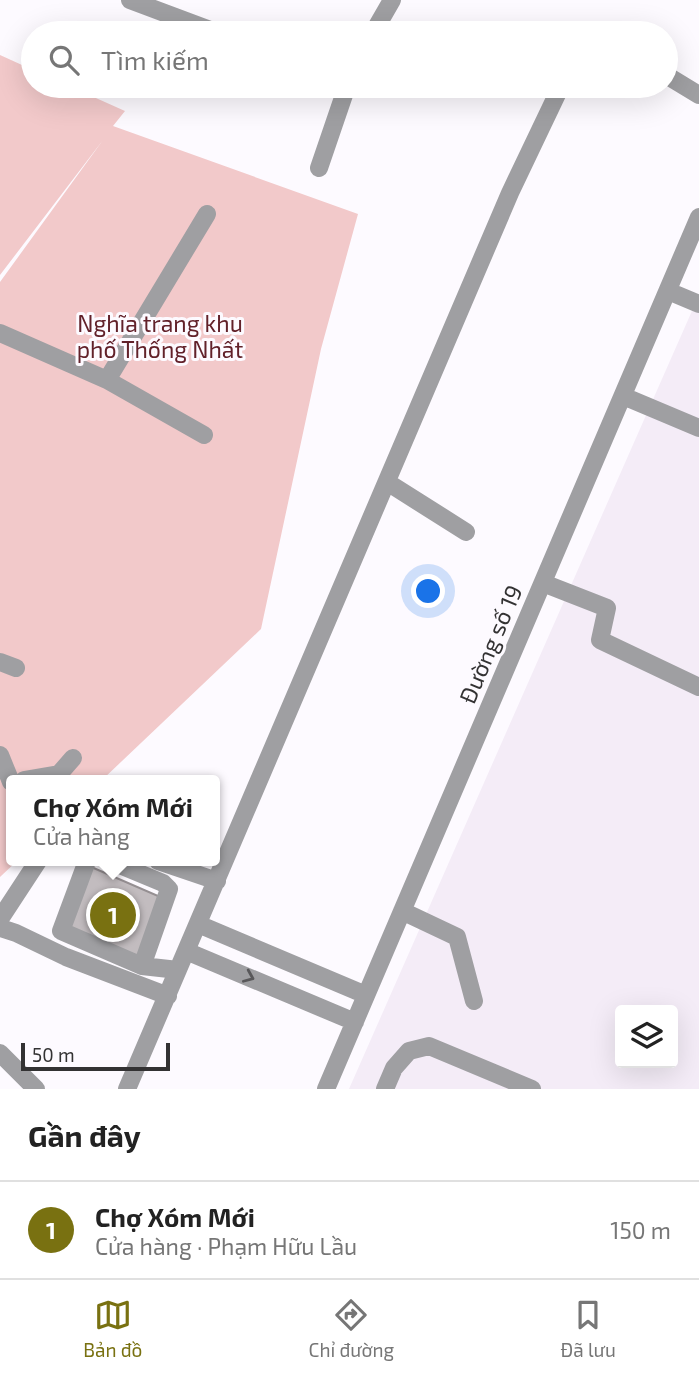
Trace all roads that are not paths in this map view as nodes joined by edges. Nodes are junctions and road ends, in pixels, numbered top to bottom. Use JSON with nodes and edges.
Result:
{"nodes":[{"id":1,"x":131,"y":0,"type":"edge"},
{"id":2,"x":392,"y":0,"type":"edge"},
{"id":3,"x":186,"y":21,"type":"edge"},
{"id":4,"x":380,"y":21,"type":"edge"},
{"id":5,"x":678,"y":82,"type":"edge"},
{"id":6,"x":699,"y":94,"type":"edge"},
{"id":7,"x":343,"y":98,"type":"edge"},
{"id":8,"x":555,"y":98,"type":"edge"},
{"id":9,"x":319,"y":168,"type":"dead end"},
{"id":10,"x":207,"y":214,"type":"dead end"},
{"id":11,"x":699,"y":217,"type":"edge"},
{"id":12,"x":668,"y":291,"type":"junction"},
{"id":13,"x":699,"y":304,"type":"edge"},
{"id":14,"x":0,"y":333,"type":"edge"},
{"id":15,"x":107,"y":380,"type":"junction"},
{"id":16,"x":623,"y":396,"type":"junction"},
{"id":17,"x":699,"y":428,"type":"edge"},
{"id":18,"x":204,"y":435,"type":"dead end"},
{"id":19,"x":387,"y":482,"type":"junction"},
{"id":20,"x":466,"y":532,"type":"dead end"},
{"id":21,"x":543,"y":583,"type":"junction"},
{"id":22,"x":699,"y":687,"type":"edge"},
{"id":23,"x":0,"y":755,"type":"edge"},
{"id":24,"x":72,"y":758,"type":"dead end"},
{"id":25,"x":9,"y":775,"type":"edge"},
{"id":26,"x":53,"y":775,"type":"edge"},
{"id":27,"x":35,"y":866,"type":"edge"},
{"id":28,"x":85,"y":866,"type":"edge"},
{"id":29,"x":122,"y":866,"type":"edge"},
{"id":30,"x":173,"y":866,"type":"edge"},
{"id":31,"x":217,"y":881,"type":"junction"},
{"id":32,"x":402,"y":911,"type":"junction"},
{"id":33,"x":0,"y":924,"type":"edge"},
{"id":34,"x":198,"y":924,"type":"junction"},
{"id":35,"x":186,"y":951,"type":"junction"},
{"id":36,"x":142,"y":966,"type":"junction"},
{"id":37,"x":178,"y":970,"type":"junction"},
{"id":38,"x":366,"y":995,"type":"junction"},
{"id":39,"x":168,"y":996,"type":"junction"},
{"id":40,"x":474,"y":1001,"type":"dead end"},
{"id":41,"x":355,"y":1021,"type":"junction"},
{"id":42,"x":0,"y":1053,"type":"edge"},
{"id":43,"x":36,"y":1089,"type":"edge"},
{"id":44,"x":127,"y":1089,"type":"edge"},
{"id":45,"x":326,"y":1089,"type":"edge"},
{"id":46,"x":385,"y":1089,"type":"edge"},
{"id":47,"x":532,"y":1089,"type":"edge"}],
"edges":[{"from":1,"to":3,"type":"street"},
{"from":2,"to":4,"type":"street"},
{"from":5,"to":6,"type":"street"},
{"from":7,"to":9,"type":"street"},
{"from":8,"to":19,"type":"street"},
{"from":10,"to":15,"type":"street"},
{"from":11,"to":12,"type":"street","name":"Đường số 19"},
{"from":12,"to":13,"type":"street"},
{"from":12,"to":16,"type":"street","name":"Đường số 19"},
{"from":14,"to":15,"type":"street"},
{"from":15,"to":18,"type":"street"},
{"from":16,"to":17,"type":"street"},
{"from":16,"to":21,"type":"street","name":"Đường số 19"},
{"from":19,"to":20,"type":"street"},
{"from":19,"to":31,"type":"street"},
{"from":21,"to":22,"type":"street"},
{"from":21,"to":32,"type":"street","name":"Đường số 19"},
{"from":23,"to":25,"type":"street"},
{"from":24,"to":26,"type":"street"},
{"from":27,"to":33,"type":"street"},
{"from":28,"to":36,"type":"street"},
{"from":29,"to":36,"type":"street"},
{"from":30,"to":31,"type":"street"},
{"from":31,"to":34,"type":"street"},
{"from":32,"to":38,"type":"street","name":"Đường số 19"},
{"from":32,"to":40,"type":"street"},
{"from":33,"to":39,"type":"street"},
{"from":34,"to":35,"type":"street"},
{"from":34,"to":38,"type":"street"},
{"from":35,"to":37,"type":"street"},
{"from":35,"to":41,"type":"street","one_way":true},
{"from":36,"to":37,"type":"street"},
{"from":37,"to":39,"type":"street"},
{"from":38,"to":41,"type":"street","name":"Đường số 19"},
{"from":39,"to":44,"type":"street"},
{"from":41,"to":45,"type":"street","name":"Đường số 19"},
{"from":42,"to":43,"type":"street"},
{"from":46,"to":47,"type":"street"}]}
